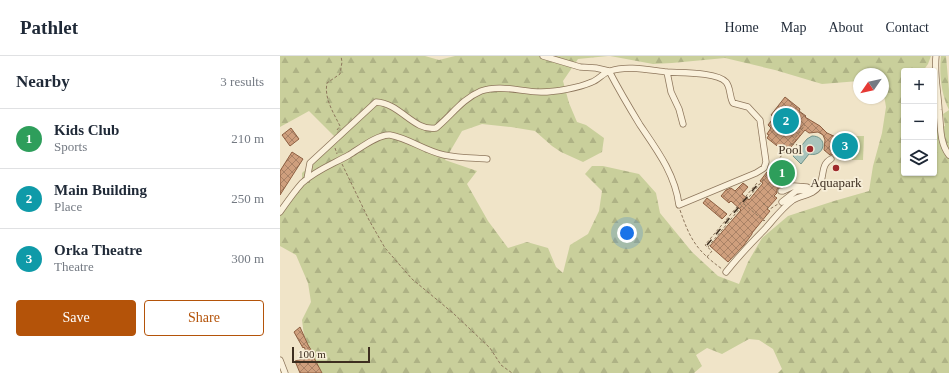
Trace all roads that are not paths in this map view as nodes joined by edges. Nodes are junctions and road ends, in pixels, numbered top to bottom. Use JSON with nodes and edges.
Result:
{"nodes":[{"id":1,"x":543,"y":56,"type":"edge"},
{"id":2,"x":936,"y":56,"type":"edge"},
{"id":3,"x":609,"y":71,"type":"junction"},
{"id":4,"x":667,"y":72,"type":"junction"},
{"id":5,"x":683,"y":124,"type":"dead end"},
{"id":6,"x":949,"y":155,"type":"edge"},
{"id":7,"x":487,"y":159,"type":"dead end"},
{"id":8,"x":831,"y":159,"type":"dead end"},
{"id":9,"x":307,"y":179,"type":"junction"},
{"id":10,"x":820,"y":183,"type":"junction"},
{"id":11,"x":781,"y":191,"type":"dead end"},
{"id":12,"x":780,"y":204,"type":"road end"},
{"id":13,"x":280,"y":212,"type":"edge"},
{"id":14,"x":726,"y":272,"type":"road end"},
{"id":15,"x":280,"y":360,"type":"edge"},
{"id":16,"x":285,"y":373,"type":"edge"}],
"edges":[{"from":1,"to":3,"type":"street"},
{"from":2,"to":6,"type":"street"},
{"from":3,"to":4,"type":"street"},
{"from":3,"to":4,"type":"street"},
{"from":3,"to":9,"type":"street"},
{"from":4,"to":5,"type":"street"},
{"from":7,"to":9,"type":"street"},
{"from":8,"to":10,"type":"street"},
{"from":9,"to":13,"type":"street"},
{"from":10,"to":11,"type":"street"},
{"from":10,"to":12,"type":"street"},
{"from":10,"to":14,"type":"street"},
{"from":15,"to":16,"type":"street"}]}
